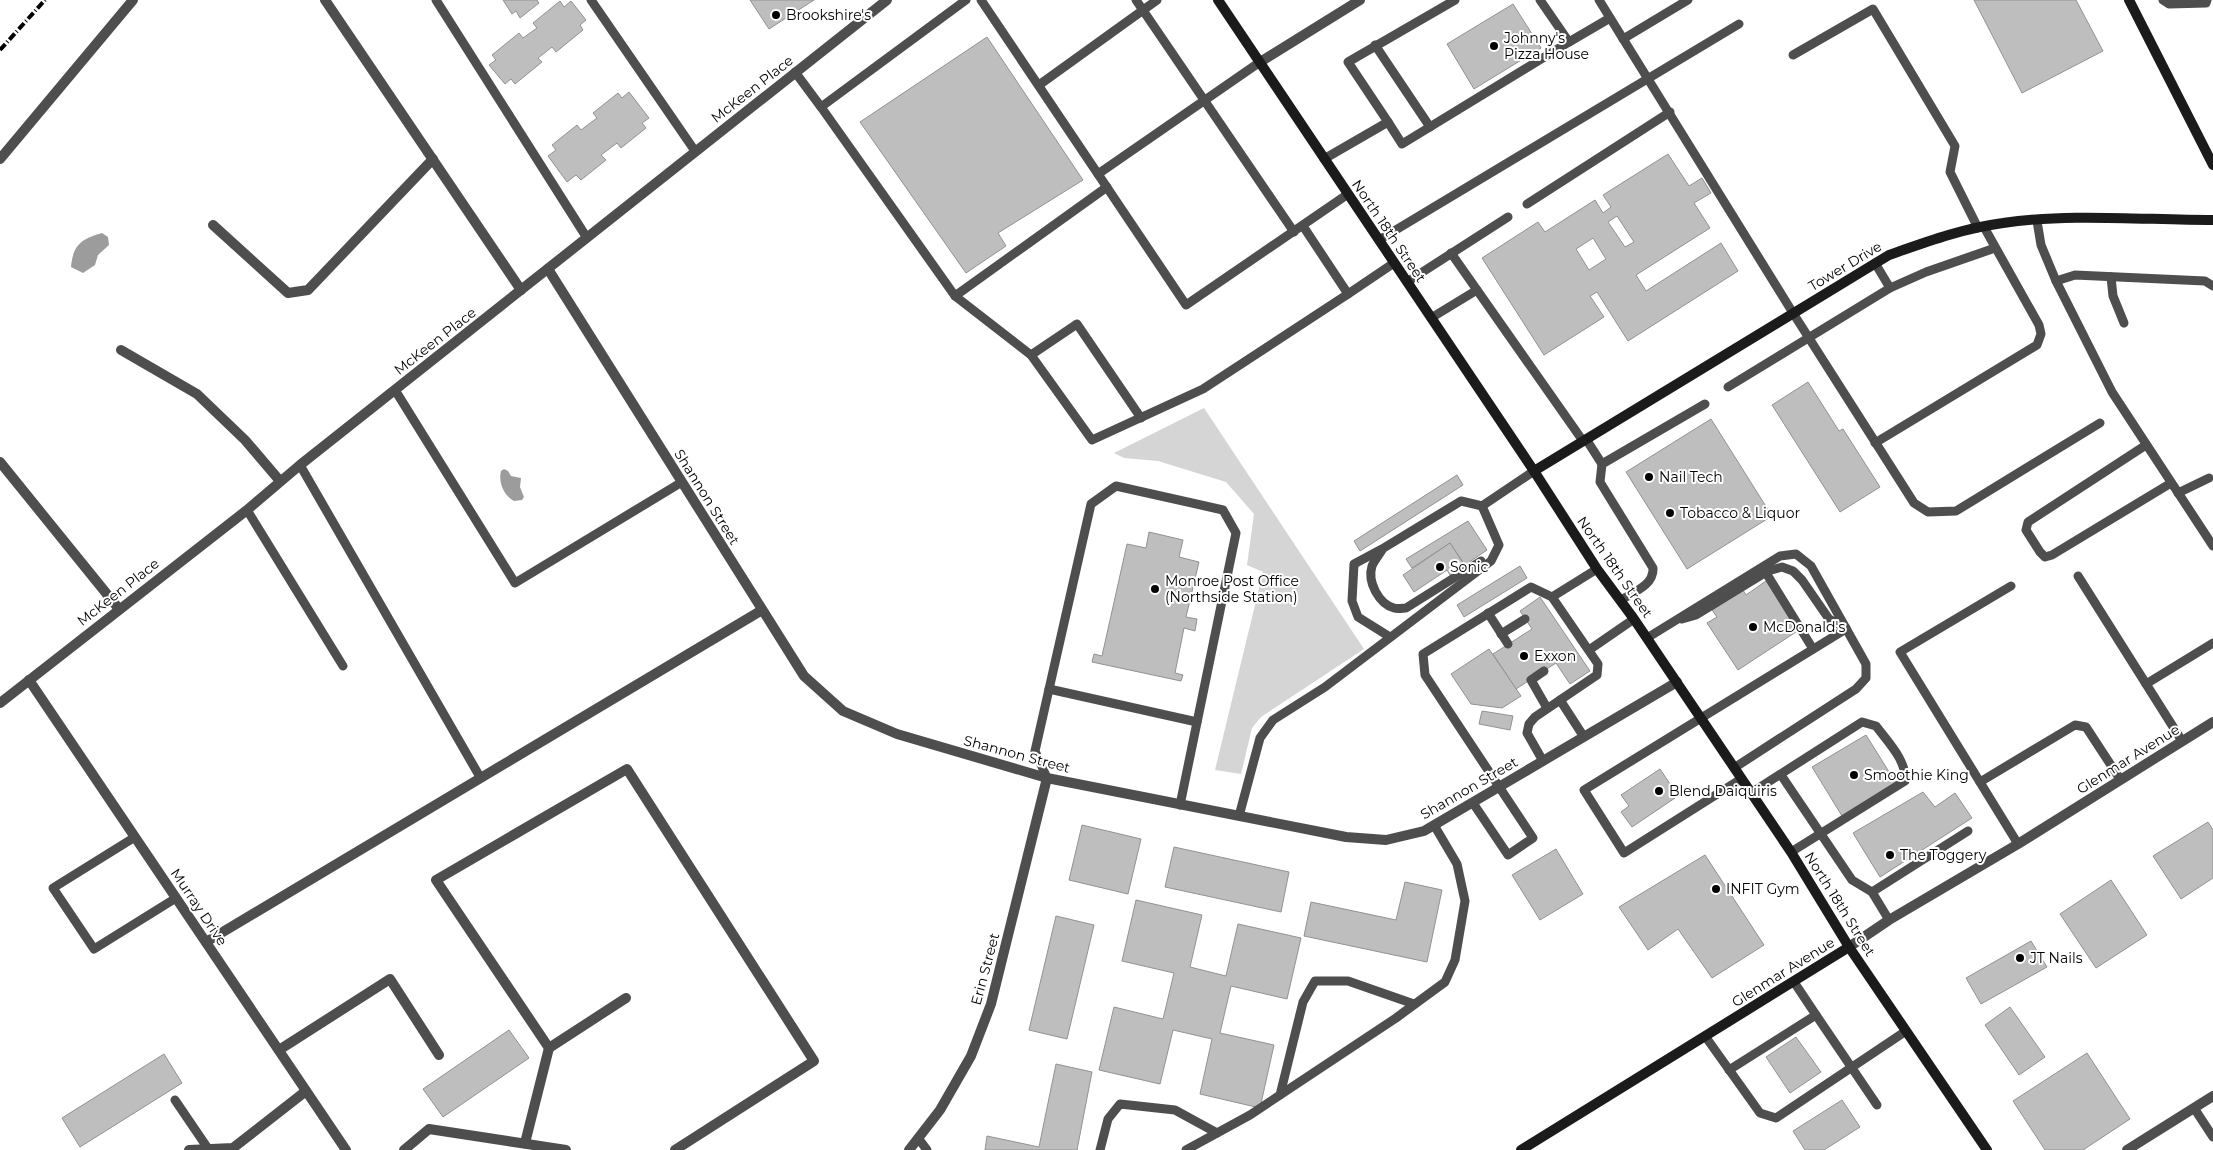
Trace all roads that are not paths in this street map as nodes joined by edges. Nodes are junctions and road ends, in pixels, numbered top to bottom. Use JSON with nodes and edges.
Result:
{"nodes":[{"id":1,"x":133,"y":0,"type":"edge"},
{"id":2,"x":325,"y":0,"type":"edge"},
{"id":3,"x":436,"y":0,"type":"edge"},
{"id":4,"x":591,"y":0,"type":"edge"},
{"id":5,"x":887,"y":0,"type":"edge"},
{"id":6,"x":966,"y":0,"type":"edge"},
{"id":7,"x":981,"y":0,"type":"edge"},
{"id":8,"x":1136,"y":0,"type":"edge"},
{"id":9,"x":1157,"y":0,"type":"edge"},
{"id":10,"x":1218,"y":0,"type":"edge"},
{"id":11,"x":1360,"y":0,"type":"edge"},
{"id":12,"x":1454,"y":0,"type":"edge"},
{"id":13,"x":1540,"y":0,"type":"edge"},
{"id":14,"x":1599,"y":0,"type":"edge"},
{"id":15,"x":1688,"y":0,"type":"edge"},
{"id":16,"x":2129,"y":0,"type":"edge"},
{"id":17,"x":2163,"y":0,"type":"edge"},
{"id":18,"x":2207,"y":0,"type":"edge"},
{"id":19,"x":1143,"y":9,"type":"junction"},
{"id":20,"x":1610,"y":18,"type":"junction"},
{"id":21,"x":1740,"y":24,"type":"dead end"},
{"id":22,"x":1623,"y":39,"type":"junction"},
{"id":23,"x":1569,"y":42,"type":"junction"},
{"id":24,"x":1376,"y":45,"type":"junction"},
{"id":25,"x":1793,"y":55,"type":"dead end"},
{"id":26,"x":1260,"y":62,"type":"junction"},
{"id":27,"x":795,"y":72,"type":"junction"},
{"id":28,"x":1649,"y":80,"type":"junction"},
{"id":29,"x":1039,"y":85,"type":"junction"},
{"id":30,"x":1204,"y":99,"type":"junction"},
{"id":31,"x":821,"y":107,"type":"junction"},
{"id":32,"x":1670,"y":112,"type":"junction"},
{"id":33,"x":1388,"y":122,"type":"junction"},
{"id":34,"x":1430,"y":127,"type":"junction"},
{"id":35,"x":695,"y":151,"type":"junction"},
{"id":36,"x":0,"y":158,"type":"edge"},
{"id":37,"x":1324,"y":159,"type":"junction"},
{"id":38,"x":433,"y":160,"type":"junction"},
{"id":39,"x":2213,"y":165,"type":"edge"},
{"id":40,"x":1098,"y":174,"type":"junction"},
{"id":41,"x":1107,"y":186,"type":"junction"},
{"id":42,"x":1348,"y":194,"type":"junction"},
{"id":43,"x":1527,"y":204,"type":"dead end"},
{"id":44,"x":1508,"y":217,"type":"dead end"},
{"id":45,"x":2213,"y":220,"type":"edge"},
{"id":46,"x":2037,"y":221,"type":"junction"},
{"id":47,"x":213,"y":225,"type":"dead end"},
{"id":48,"x":1303,"y":226,"type":"junction"},
{"id":49,"x":1981,"y":228,"type":"junction"},
{"id":50,"x":1294,"y":232,"type":"junction"},
{"id":51,"x":587,"y":238,"type":"junction"},
{"id":52,"x":1379,"y":240,"type":"junction"},
{"id":53,"x":1995,"y":248,"type":"junction"},
{"id":54,"x":1451,"y":253,"type":"junction"},
{"id":55,"x":1394,"y":263,"type":"junction"},
{"id":56,"x":1875,"y":263,"type":"junction"},
{"id":57,"x":548,"y":269,"type":"junction"},
{"id":58,"x":2111,"y":277,"type":"junction"},
{"id":59,"x":2056,"y":280,"type":"junction"},
{"id":60,"x":1407,"y":282,"type":"junction"},
{"id":61,"x":2213,"y":286,"type":"edge"},
{"id":62,"x":1890,"y":288,"type":"junction"},
{"id":63,"x":521,"y":290,"type":"junction"},
{"id":64,"x":1477,"y":290,"type":"junction"},
{"id":65,"x":1348,"y":294,"type":"junction"},
{"id":66,"x":955,"y":296,"type":"junction"},
{"id":67,"x":1793,"y":313,"type":"junction"},
{"id":68,"x":1431,"y":318,"type":"junction"},
{"id":69,"x":2124,"y":323,"type":"dead end"},
{"id":70,"x":1808,"y":337,"type":"junction"},
{"id":71,"x":121,"y":350,"type":"dead end"},
{"id":72,"x":1031,"y":354,"type":"junction"},
{"id":73,"x":1728,"y":387,"type":"dead end"},
{"id":74,"x":395,"y":390,"type":"junction"},
{"id":75,"x":1705,"y":404,"type":"dead end"},
{"id":76,"x":1141,"y":418,"type":"junction"},
{"id":77,"x":2100,"y":423,"type":"dead end"},
{"id":78,"x":1584,"y":440,"type":"junction"},
{"id":79,"x":1875,"y":443,"type":"junction"},
{"id":80,"x":2146,"y":445,"type":"junction"},
{"id":81,"x":0,"y":462,"type":"edge"},
{"id":82,"x":1602,"y":464,"type":"junction"},
{"id":83,"x":300,"y":465,"type":"junction"},
{"id":84,"x":1534,"y":471,"type":"junction"},
{"id":85,"x":2209,"y":478,"type":"dead end"},
{"id":86,"x":280,"y":481,"type":"junction"},
{"id":87,"x":682,"y":482,"type":"junction"},
{"id":88,"x":2171,"y":483,"type":"junction"},
{"id":89,"x":2178,"y":493,"type":"junction"},
{"id":90,"x":1482,"y":506,"type":"junction"},
{"id":91,"x":247,"y":510,"type":"junction"},
{"id":92,"x":2213,"y":546,"type":"edge"},
{"id":93,"x":1382,"y":549,"type":"junction"},
{"id":94,"x":1496,"y":550,"type":"junction"},
{"id":95,"x":1597,"y":569,"type":"junction"},
{"id":96,"x":1764,"y":569,"type":"junction"},
{"id":97,"x":2078,"y":576,"type":"dead end"},
{"id":98,"x":2011,"y":586,"type":"dead end"},
{"id":99,"x":1554,"y":599,"type":"junction"},
{"id":100,"x":1621,"y":600,"type":"junction"},
{"id":101,"x":1546,"y":605,"type":"dead end"},
{"id":102,"x":119,"y":609,"type":"junction"},
{"id":103,"x":762,"y":610,"type":"junction"},
{"id":104,"x":1488,"y":613,"type":"junction"},
{"id":105,"x":1525,"y":619,"type":"dead end"},
{"id":106,"x":1634,"y":619,"type":"junction"},
{"id":107,"x":1568,"y":620,"type":"junction"},
{"id":108,"x":1560,"y":626,"type":"dead end"},
{"id":109,"x":1846,"y":628,"type":"junction"},
{"id":110,"x":1501,"y":634,"type":"junction"},
{"id":111,"x":1390,"y":637,"type":"junction"},
{"id":112,"x":1646,"y":638,"type":"junction"},
{"id":113,"x":2213,"y":643,"type":"edge"},
{"id":114,"x":1508,"y":644,"type":"dead end"},
{"id":115,"x":1586,"y":646,"type":"junction"},
{"id":116,"x":1575,"y":648,"type":"dead end"},
{"id":117,"x":1813,"y":648,"type":"junction"},
{"id":118,"x":343,"y":666,"type":"dead end"},
{"id":119,"x":1544,"y":671,"type":"dead end"},
{"id":120,"x":29,"y":680,"type":"junction"},
{"id":121,"x":1676,"y":682,"type":"junction"},
{"id":122,"x":2146,"y":684,"type":"junction"},
{"id":123,"x":1049,"y":689,"type":"junction"},
{"id":124,"x":2,"y":697,"type":"edge"},
{"id":125,"x":1560,"y":700,"type":"junction"},
{"id":126,"x":1547,"y":708,"type":"junction"},
{"id":127,"x":1700,"y":717,"type":"junction"},
{"id":128,"x":1197,"y":722,"type":"junction"},
{"id":129,"x":2213,"y":722,"type":"edge"},
{"id":130,"x":1584,"y":737,"type":"junction"},
{"id":131,"x":2182,"y":741,"type":"junction"},
{"id":132,"x":1543,"y":761,"type":"junction"},
{"id":133,"x":1734,"y":768,"type":"junction"},
{"id":134,"x":1781,"y":775,"type":"junction"},
{"id":135,"x":480,"y":777,"type":"junction"},
{"id":136,"x":1047,"y":778,"type":"junction"},
{"id":137,"x":1741,"y":779,"type":"junction"},
{"id":138,"x":2120,"y":780,"type":"junction"},
{"id":139,"x":1980,"y":782,"type":"junction"},
{"id":140,"x":1500,"y":786,"type":"junction"},
{"id":141,"x":1751,"y":793,"type":"junction"},
{"id":142,"x":1474,"y":803,"type":"junction"},
{"id":143,"x":1180,"y":804,"type":"junction"},
{"id":144,"x":1240,"y":816,"type":"junction"},
{"id":145,"x":1434,"y":826,"type":"junction"},
{"id":146,"x":1968,"y":831,"type":"dead end"},
{"id":147,"x":1819,"y":834,"type":"junction"},
{"id":148,"x":135,"y":837,"type":"junction"},
{"id":149,"x":2018,"y":844,"type":"junction"},
{"id":150,"x":1791,"y":852,"type":"junction"},
{"id":151,"x":1872,"y":892,"type":"junction"},
{"id":152,"x":176,"y":898,"type":"junction"},
{"id":153,"x":1888,"y":920,"type":"junction"},
{"id":154,"x":206,"y":942,"type":"junction"},
{"id":155,"x":1849,"y":947,"type":"junction"},
{"id":156,"x":1794,"y":982,"type":"junction"},
{"id":157,"x":626,"y":998,"type":"dead end"},
{"id":158,"x":1414,"y":1004,"type":"junction"},
{"id":159,"x":1816,"y":1014,"type":"junction"},
{"id":160,"x":1906,"y":1031,"type":"junction"},
{"id":161,"x":1705,"y":1036,"type":"junction"},
{"id":162,"x":549,"y":1048,"type":"junction"},
{"id":163,"x":279,"y":1050,"type":"junction"},
{"id":164,"x":439,"y":1055,"type":"dead end"},
{"id":165,"x":1851,"y":1067,"type":"junction"},
{"id":166,"x":1729,"y":1070,"type":"junction"},
{"id":167,"x":306,"y":1090,"type":"junction"},
{"id":168,"x":1280,"y":1095,"type":"junction"},
{"id":169,"x":2213,"y":1096,"type":"edge"},
{"id":170,"x":175,"y":1100,"type":"dead end"},
{"id":171,"x":1877,"y":1105,"type":"dead end"},
{"id":172,"x":2194,"y":1108,"type":"junction"},
{"id":173,"x":1217,"y":1133,"type":"junction"},
{"id":174,"x":2213,"y":1137,"type":"edge"},
{"id":175,"x":918,"y":1138,"type":"junction"},
{"id":176,"x":525,"y":1142,"type":"junction"},
{"id":177,"x":208,"y":1149,"type":"edge"},
{"id":178,"x":189,"y":1150,"type":"edge"},
{"id":179,"x":346,"y":1150,"type":"edge"},
{"id":180,"x":404,"y":1150,"type":"edge"},
{"id":181,"x":566,"y":1150,"type":"edge"},
{"id":182,"x":675,"y":1150,"type":"edge"},
{"id":183,"x":909,"y":1150,"type":"edge"},
{"id":184,"x":927,"y":1150,"type":"edge"},
{"id":185,"x":1100,"y":1150,"type":"edge"},
{"id":186,"x":1186,"y":1150,"type":"edge"},
{"id":187,"x":1521,"y":1150,"type":"edge"},
{"id":188,"x":1987,"y":1150,"type":"edge"},
{"id":189,"x":2126,"y":1150,"type":"edge"}],
"edges":[{"from":1,"to":36,"type":"street"},
{"from":2,"to":38,"type":"street"},
{"from":3,"to":51,"type":"lane"},
{"from":4,"to":35,"type":"lane"},
{"from":5,"to":27,"type":"street","name":"McKeen Place"},
{"from":6,"to":31,"type":"lane"},
{"from":7,"to":29,"type":"lane"},
{"from":8,"to":19,"type":"lane"},
{"from":9,"to":19,"type":"lane"},
{"from":10,"to":26,"type":"main road","name":"North 18th Street"},
{"from":11,"to":26,"type":"street"},
{"from":12,"to":24,"type":"lane"},
{"from":13,"to":23,"type":"lane"},
{"from":14,"to":20,"type":"lane"},
{"from":15,"to":22,"type":"lane"},
{"from":16,"to":39,"type":"main road"},
{"from":17,"to":18,"type":"lane"},
{"from":19,"to":29,"type":"lane"},
{"from":19,"to":30,"type":"lane"},
{"from":20,"to":22,"type":"lane"},
{"from":20,"to":23,"type":"lane"},
{"from":21,"to":28,"type":"lane"},
{"from":22,"to":28,"type":"lane"},
{"from":23,"to":34,"type":"lane"},
{"from":24,"to":33,"type":"lane"},
{"from":24,"to":34,"type":"lane"},
{"from":25,"to":49,"type":"lane"},
{"from":26,"to":30,"type":"lane"},
{"from":26,"to":37,"type":"main road","name":"North 18th Street"},
{"from":27,"to":31,"type":"lane"},
{"from":27,"to":35,"type":"street","name":"McKeen Place"},
{"from":28,"to":32,"type":"lane"},
{"from":28,"to":52,"type":"lane"},
{"from":29,"to":40,"type":"lane"},
{"from":30,"to":40,"type":"lane"},
{"from":30,"to":50,"type":"lane"},
{"from":31,"to":66,"type":"lane"},
{"from":32,"to":43,"type":"lane"},
{"from":32,"to":67,"type":"lane"},
{"from":33,"to":34,"type":"lane"},
{"from":33,"to":37,"type":"lane"},
{"from":35,"to":51,"type":"street","name":"McKeen Place"},
{"from":37,"to":42,"type":"main road","name":"North 18th Street"},
{"from":38,"to":47,"type":"street"},
{"from":38,"to":63,"type":"street"},
{"from":40,"to":41,"type":"lane"},
{"from":41,"to":50,"type":"lane"},
{"from":41,"to":66,"type":"lane"},
{"from":42,"to":48,"type":"lane"},
{"from":42,"to":52,"type":"main road","name":"North 18th Street"},
{"from":44,"to":54,"type":"lane"},
{"from":45,"to":46,"type":"main road","name":"Tower Drive"},
{"from":46,"to":49,"type":"main road","name":"Tower Drive"},
{"from":46,"to":59,"type":"lane"},
{"from":48,"to":50,"type":"lane"},
{"from":48,"to":65,"type":"lane"},
{"from":49,"to":53,"type":"lane"},
{"from":49,"to":56,"type":"main road","name":"Tower Drive"},
{"from":51,"to":57,"type":"street","name":"McKeen Place"},
{"from":52,"to":55,"type":"main road","name":"North 18th Street"},
{"from":53,"to":62,"type":"lane"},
{"from":53,"to":79,"type":"lane"},
{"from":54,"to":60,"type":"lane"},
{"from":54,"to":64,"type":"lane"},
{"from":55,"to":60,"type":"main road","name":"North 18th Street"},
{"from":55,"to":65,"type":"lane"},
{"from":56,"to":62,"type":"lane"},
{"from":56,"to":67,"type":"main road","name":"Tower Drive"},
{"from":57,"to":63,"type":"street","name":"McKeen Place"},
{"from":57,"to":87,"type":"street","name":"Shannon Street"},
{"from":58,"to":59,"type":"lane"},
{"from":58,"to":61,"type":"lane"},
{"from":58,"to":69,"type":"lane"},
{"from":59,"to":80,"type":"lane"},
{"from":60,"to":68,"type":"main road","name":"North 18th Street"},
{"from":62,"to":70,"type":"lane"},
{"from":63,"to":74,"type":"street","name":"McKeen Place"},
{"from":64,"to":68,"type":"lane"},
{"from":64,"to":78,"type":"lane"},
{"from":65,"to":76,"type":"lane"},
{"from":66,"to":72,"type":"lane"},
{"from":67,"to":70,"type":"lane"},
{"from":67,"to":78,"type":"main road","name":"Tower Drive"},
{"from":68,"to":84,"type":"main road","name":"North 18th Street"},
{"from":70,"to":73,"type":"lane"},
{"from":70,"to":79,"type":"lane"},
{"from":71,"to":86,"type":"street"},
{"from":72,"to":76,"type":"lane"},
{"from":72,"to":76,"type":"lane"},
{"from":74,"to":83,"type":"street","name":"McKeen Place"},
{"from":74,"to":87,"type":"lane"},
{"from":75,"to":82,"type":"lane"},
{"from":77,"to":79,"type":"lane"},
{"from":78,"to":82,"type":"lane"},
{"from":78,"to":84,"type":"main road","name":"Tower Drive"},
{"from":80,"to":88,"type":"lane"},
{"from":80,"to":88,"type":"lane"},
{"from":81,"to":102,"type":"street"},
{"from":82,"to":100,"type":"lane"},
{"from":83,"to":86,"type":"street","name":"McKeen Place"},
{"from":83,"to":135,"type":"lane"},
{"from":84,"to":90,"type":"lane"},
{"from":84,"to":95,"type":"main road","name":"North 18th Street"},
{"from":85,"to":89,"type":"lane"},
{"from":86,"to":91,"type":"street","name":"McKeen Place"},
{"from":87,"to":103,"type":"street","name":"Shannon Street"},
{"from":88,"to":89,"type":"lane"},
{"from":89,"to":92,"type":"lane"},
{"from":90,"to":93,"type":"lane"},
{"from":90,"to":94,"type":"lane"},
{"from":91,"to":102,"type":"street","name":"McKeen Place"},
{"from":91,"to":118,"type":"lane"},
{"from":93,"to":94,"type":"lane"},
{"from":93,"to":111,"type":"lane"},
{"from":94,"to":111,"type":"lane"},
{"from":95,"to":99,"type":"lane"},
{"from":95,"to":100,"type":"main road","name":"North 18th Street"},
{"from":96,"to":109,"type":"lane"},
{"from":96,"to":109,"type":"lane"},
{"from":96,"to":112,"type":"lane"},
{"from":96,"to":117,"type":"lane"},
{"from":97,"to":122,"type":"lane"},
{"from":98,"to":139,"type":"lane"},
{"from":99,"to":101,"type":"lane"},
{"from":99,"to":104,"type":"lane"},
{"from":99,"to":107,"type":"lane"},
{"from":100,"to":106,"type":"main road","name":"North 18th Street"},
{"from":102,"to":120,"type":"street","name":"McKeen Place"},
{"from":103,"to":135,"type":"street"},
{"from":103,"to":136,"type":"street","name":"Shannon Street"},
{"from":104,"to":110,"type":"lane"},
{"from":104,"to":140,"type":"lane"},
{"from":105,"to":110,"type":"lane"},
{"from":106,"to":112,"type":"main road","name":"North 18th Street"},
{"from":106,"to":115,"type":"lane"},
{"from":107,"to":108,"type":"lane"},
{"from":107,"to":115,"type":"lane"},
{"from":109,"to":117,"type":"lane"},
{"from":109,"to":133,"type":"lane"},
{"from":110,"to":114,"type":"lane"},
{"from":111,"to":144,"type":"lane"},
{"from":112,"to":121,"type":"main road","name":"North 18th Street"},
{"from":113,"to":122,"type":"lane"},
{"from":115,"to":116,"type":"lane"},
{"from":115,"to":125,"type":"lane"},
{"from":117,"to":127,"type":"lane"},
{"from":119,"to":126,"type":"lane"},
{"from":120,"to":124,"type":"street","name":"McKeen Place"},
{"from":120,"to":148,"type":"street","name":"Murray Drive"},
{"from":121,"to":127,"type":"main road","name":"North 18th Street"},
{"from":121,"to":130,"type":"street","name":"Shannon Street"},
{"from":122,"to":131,"type":"lane"},
{"from":123,"to":128,"type":"lane"},
{"from":123,"to":128,"type":"lane"},
{"from":123,"to":136,"type":"lane"},
{"from":125,"to":126,"type":"lane"},
{"from":125,"to":130,"type":"lane"},
{"from":126,"to":132,"type":"lane"},
{"from":127,"to":133,"type":"main road","name":"North 18th Street"},
{"from":127,"to":137,"type":"lane"},
{"from":128,"to":143,"type":"lane"},
{"from":129,"to":131,"type":"street","name":"Glenmar Avenue"},
{"from":130,"to":132,"type":"street","name":"Shannon Street"},
{"from":131,"to":138,"type":"street","name":"Glenmar Avenue"},
{"from":132,"to":140,"type":"street","name":"Shannon Street"},
{"from":133,"to":137,"type":"main road","name":"North 18th Street"},
{"from":134,"to":141,"type":"lane"},
{"from":134,"to":147,"type":"lane"},
{"from":134,"to":147,"type":"lane"},
{"from":135,"to":154,"type":"street"},
{"from":136,"to":143,"type":"street","name":"Shannon Street"},
{"from":136,"to":175,"type":"street","name":"Erin Street"},
{"from":137,"to":141,"type":"main road","name":"North 18th Street"},
{"from":138,"to":139,"type":"lane"},
{"from":138,"to":149,"type":"street","name":"Glenmar Avenue"},
{"from":139,"to":149,"type":"lane"},
{"from":140,"to":142,"type":"street","name":"Shannon Street"},
{"from":140,"to":142,"type":"lane"},
{"from":141,"to":150,"type":"main road","name":"North 18th Street"},
{"from":142,"to":145,"type":"street","name":"Shannon Street"},
{"from":143,"to":144,"type":"street","name":"Shannon Street"},
{"from":144,"to":145,"type":"street","name":"Shannon Street"},
{"from":145,"to":158,"type":"lane"},
{"from":146,"to":151,"type":"lane"},
{"from":147,"to":150,"type":"lane"},
{"from":147,"to":151,"type":"lane"},
{"from":148,"to":152,"type":"street","name":"Murray Drive"},
{"from":148,"to":152,"type":"lane"},
{"from":149,"to":153,"type":"street","name":"Glenmar Avenue"},
{"from":150,"to":155,"type":"main road","name":"North 18th Street"},
{"from":151,"to":153,"type":"lane"},
{"from":152,"to":154,"type":"street","name":"Murray Drive"},
{"from":153,"to":155,"type":"street","name":"Glenmar Avenue"},
{"from":154,"to":163,"type":"street","name":"Murray Drive"},
{"from":155,"to":156,"type":"main road","name":"Glenmar Avenue"},
{"from":155,"to":160,"type":"main road","name":"North 18th Street"},
{"from":156,"to":159,"type":"lane"},
{"from":156,"to":161,"type":"main road","name":"Glenmar Avenue"},
{"from":157,"to":162,"type":"street"},
{"from":158,"to":168,"type":"lane"},
{"from":158,"to":168,"type":"lane"},
{"from":159,"to":165,"type":"lane"},
{"from":159,"to":166,"type":"lane"},
{"from":160,"to":165,"type":"lane"},
{"from":160,"to":188,"type":"main road","name":"North 18th Street"},
{"from":161,"to":166,"type":"lane"},
{"from":161,"to":187,"type":"main road","name":"Glenmar Avenue"},
{"from":162,"to":176,"type":"street"},
{"from":162,"to":182,"type":"street"},
{"from":163,"to":164,"type":"street"},
{"from":163,"to":167,"type":"street","name":"Murray Drive"},
{"from":165,"to":166,"type":"lane"},
{"from":165,"to":171,"type":"lane"},
{"from":167,"to":177,"type":"street"},
{"from":167,"to":179,"type":"street","name":"Murray Drive"},
{"from":168,"to":173,"type":"lane"},
{"from":169,"to":172,"type":"street"},
{"from":170,"to":177,"type":"lane"},
{"from":172,"to":174,"type":"lane"},
{"from":172,"to":189,"type":"street"},
{"from":173,"to":185,"type":"lane"},
{"from":173,"to":186,"type":"lane"},
{"from":175,"to":183,"type":"street","name":"Erin Street"},
{"from":175,"to":184,"type":"lane"},
{"from":176,"to":180,"type":"street"},
{"from":176,"to":181,"type":"street"},
{"from":177,"to":178,"type":"street"}]}
